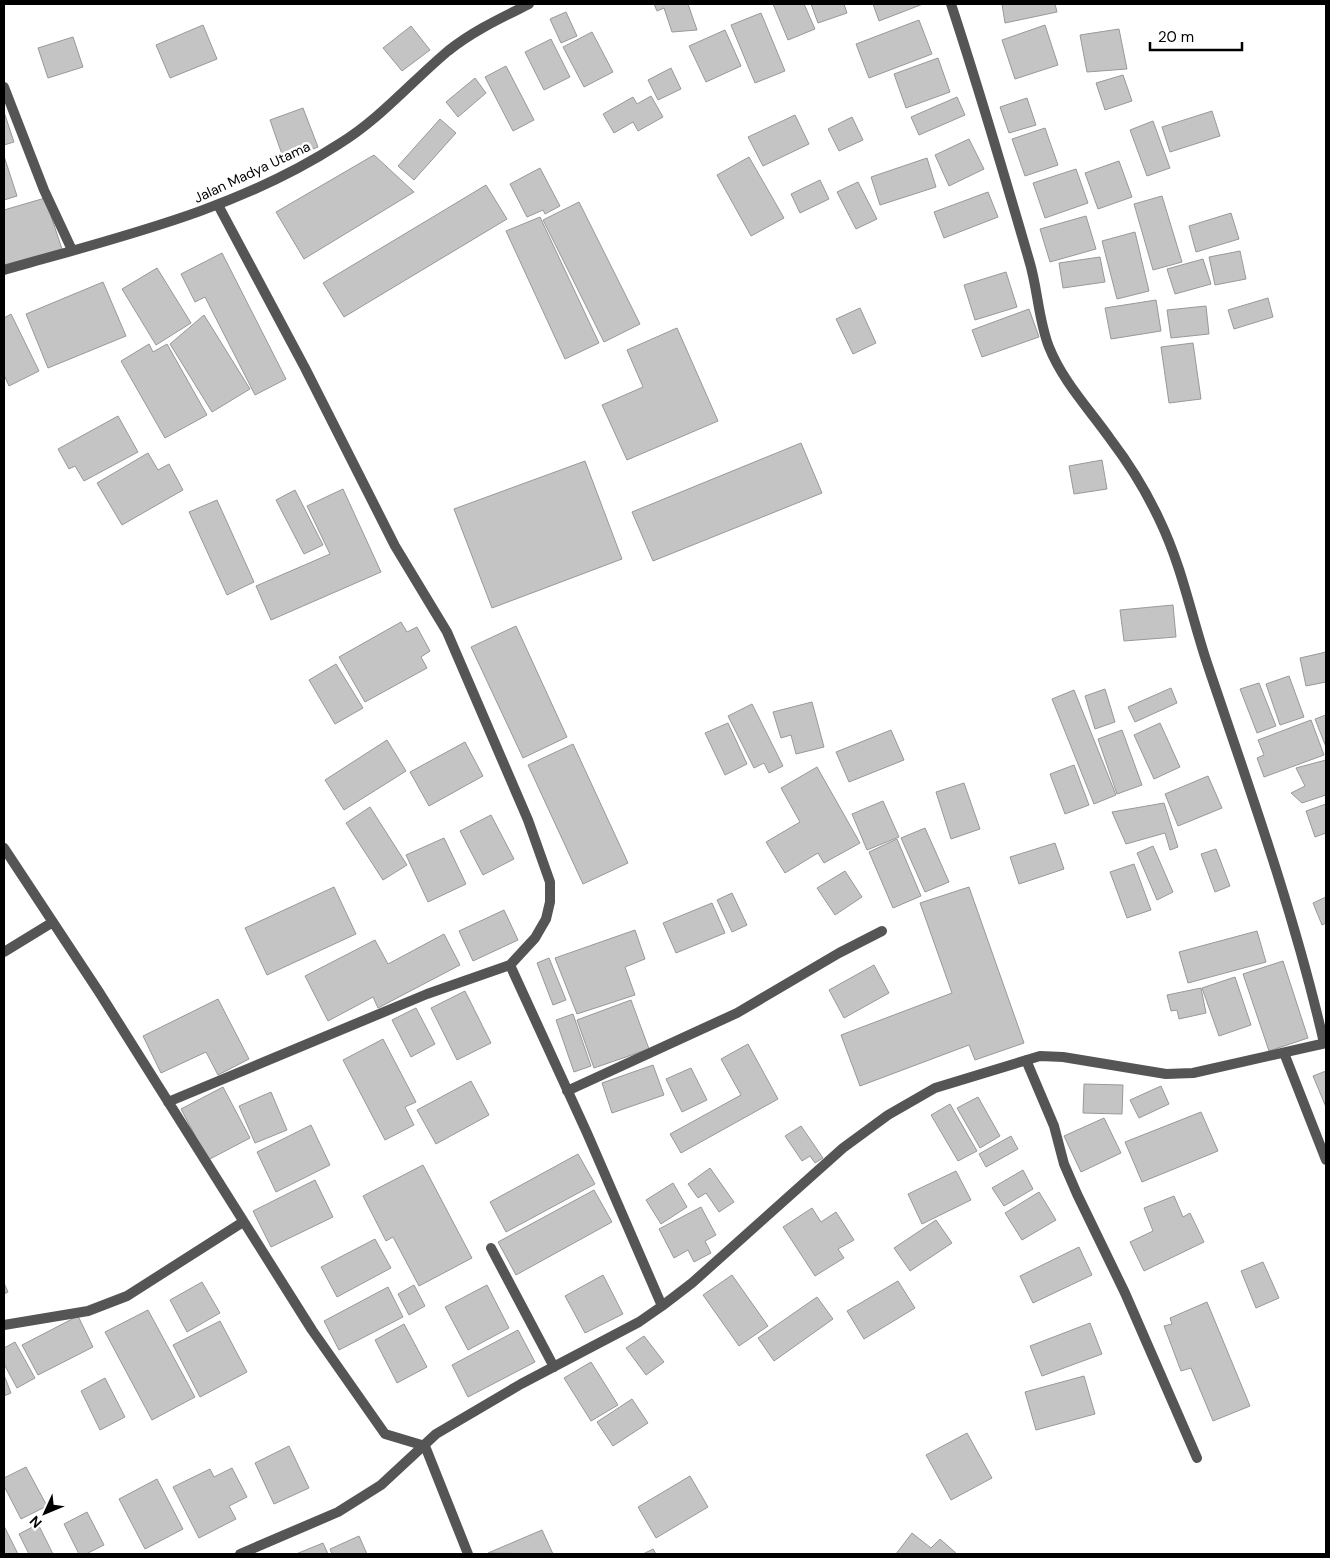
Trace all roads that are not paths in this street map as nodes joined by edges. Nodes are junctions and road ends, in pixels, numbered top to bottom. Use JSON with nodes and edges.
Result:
{"nodes":[{"id":1,"x":529,"y":4,"type":"edge"},
{"id":2,"x":950,"y":4,"type":"edge"},
{"id":3,"x":4,"y":87,"type":"edge"},
{"id":4,"x":218,"y":205,"type":"junction"},
{"id":5,"x":72,"y":250,"type":"junction"},
{"id":6,"x":4,"y":270,"type":"edge"},
{"id":7,"x":4,"y":848,"type":"edge"},
{"id":8,"x":53,"y":922,"type":"junction"},
{"id":9,"x":882,"y":931,"type":"dead end"},
{"id":10,"x":4,"y":952,"type":"edge"},
{"id":11,"x":510,"y":965,"type":"junction"},
{"id":12,"x":1325,"y":1043,"type":"edge"},
{"id":13,"x":1284,"y":1053,"type":"junction"},
{"id":14,"x":1026,"y":1060,"type":"junction"},
{"id":15,"x":567,"y":1091,"type":"junction"},
{"id":16,"x":168,"y":1102,"type":"junction"},
{"id":17,"x":1326,"y":1160,"type":"edge"},
{"id":18,"x":243,"y":1222,"type":"junction"},
{"id":19,"x":491,"y":1248,"type":"dead end"},
{"id":20,"x":662,"y":1306,"type":"junction"},
{"id":21,"x":4,"y":1325,"type":"edge"},
{"id":22,"x":554,"y":1367,"type":"junction"},
{"id":23,"x":425,"y":1446,"type":"junction"},
{"id":24,"x":1197,"y":1458,"type":"dead end"},
{"id":25,"x":240,"y":1554,"type":"edge"},
{"id":26,"x":468,"y":1554,"type":"edge"}],
"edges":[{"from":1,"to":4,"type":"street","name":"Jalan Madya Utama"},
{"from":2,"to":12,"type":"street"},
{"from":3,"to":5,"type":"street"},
{"from":4,"to":5,"type":"street","name":"Jalan Madya Utama"},
{"from":4,"to":11,"type":"street"},
{"from":5,"to":6,"type":"street","name":"Jalan Madya Utama"},
{"from":7,"to":8,"type":"street"},
{"from":8,"to":10,"type":"street"},
{"from":8,"to":16,"type":"street"},
{"from":9,"to":15,"type":"street"},
{"from":11,"to":15,"type":"street"},
{"from":11,"to":16,"type":"street"},
{"from":12,"to":13,"type":"street"},
{"from":13,"to":14,"type":"street"},
{"from":13,"to":17,"type":"street"},
{"from":14,"to":20,"type":"street"},
{"from":14,"to":24,"type":"street"},
{"from":15,"to":20,"type":"street"},
{"from":16,"to":18,"type":"street"},
{"from":18,"to":21,"type":"street"},
{"from":18,"to":23,"type":"street"},
{"from":19,"to":22,"type":"street"},
{"from":20,"to":22,"type":"street"},
{"from":22,"to":23,"type":"street"},
{"from":23,"to":25,"type":"street"},
{"from":23,"to":26,"type":"street"}]}
